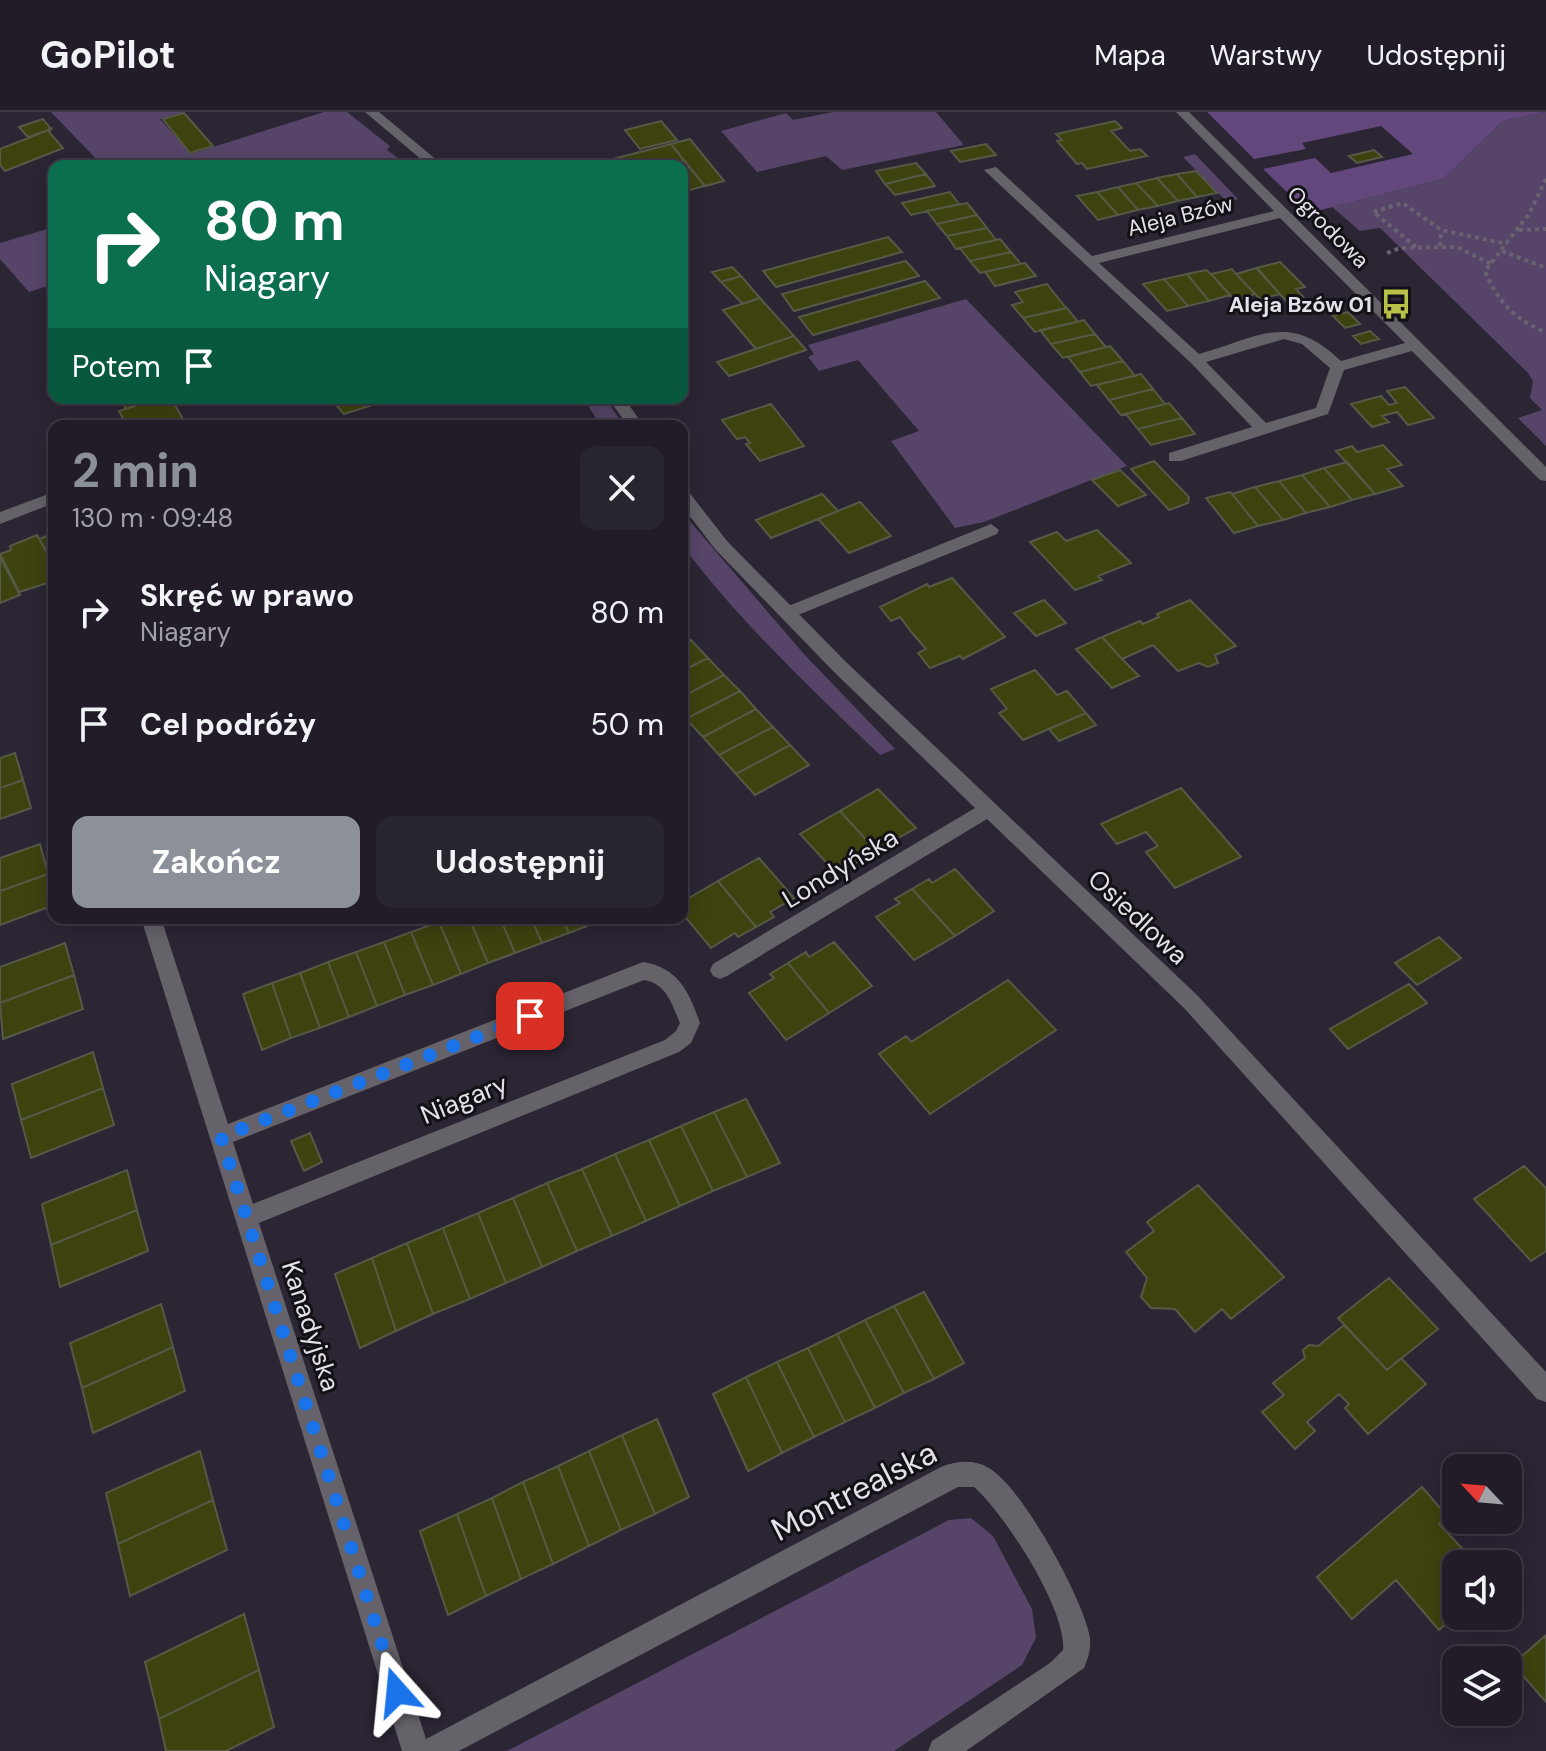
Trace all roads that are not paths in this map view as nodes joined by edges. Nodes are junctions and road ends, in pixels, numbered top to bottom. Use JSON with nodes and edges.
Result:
{"nodes":[{"id":1,"x":371,"y":112,"type":"edge"},
{"id":2,"x":1182,"y":112,"type":"edge"},
{"id":3,"x":430,"y":160,"type":"edge"},
{"id":4,"x":991,"y":170,"type":"dead end"},
{"id":5,"x":1283,"y":213,"type":"junction"},
{"id":6,"x":1089,"y":261,"type":"junction"},
{"id":7,"x":1416,"y":345,"type":"junction"},
{"id":8,"x":1196,"y":360,"type":"junction"},
{"id":9,"x":1338,"y":367,"type":"junction"},
{"id":10,"x":1263,"y":429,"type":"junction"},
{"id":11,"x":1175,"y":457,"type":"dead end"},
{"id":12,"x":1546,"y":476,"type":"edge"},
{"id":13,"x":48,"y":499,"type":"edge"},
{"id":14,"x":688,"y":503,"type":"edge"},
{"id":15,"x":0,"y":518,"type":"edge"},
{"id":16,"x":991,"y":530,"type":"dead end"},
{"id":17,"x":787,"y":613,"type":"junction"},
{"id":18,"x":987,"y":810,"type":"junction"},
{"id":19,"x":153,"y":924,"type":"edge"},
{"id":20,"x":720,"y":970,"type":"dead end"},
{"id":21,"x":221,"y":1137,"type":"junction"},
{"id":22,"x":247,"y":1217,"type":"junction"},
{"id":23,"x":1546,"y":1390,"type":"edge"},
{"id":24,"x":416,"y":1751,"type":"edge"},
{"id":25,"x":431,"y":1751,"type":"edge"},
{"id":26,"x":942,"y":1751,"type":"edge"}],
"edges":[{"from":1,"to":3,"type":"street"},
{"from":2,"to":5,"type":"street","name":"Ogrodowa"},
{"from":4,"to":6,"type":"street"},
{"from":5,"to":6,"type":"street","name":"Aleja Bzów"},
{"from":5,"to":7,"type":"street","name":"Ogrodowa"},
{"from":6,"to":8,"type":"street"},
{"from":7,"to":9,"type":"street"},
{"from":7,"to":12,"type":"street","name":"Ogrodowa"},
{"from":8,"to":9,"type":"street"},
{"from":8,"to":10,"type":"street"},
{"from":9,"to":10,"type":"street"},
{"from":10,"to":11,"type":"street"},
{"from":13,"to":15,"type":"street"},
{"from":14,"to":17,"type":"street","name":"Osiedlowa"},
{"from":16,"to":17,"type":"street"},
{"from":17,"to":18,"type":"street","name":"Osiedlowa"},
{"from":18,"to":20,"type":"street","name":"Londyńska"},
{"from":18,"to":23,"type":"street","name":"Osiedlowa"},
{"from":19,"to":21,"type":"street","name":"Kanadyjska"},
{"from":21,"to":22,"type":"street","name":"Kanadyjska"},
{"from":21,"to":22,"type":"street","name":"Niagary"},
{"from":22,"to":24,"type":"street","name":"Kanadyjska"},
{"from":25,"to":26,"type":"street","name":"Montrealska"}]}
